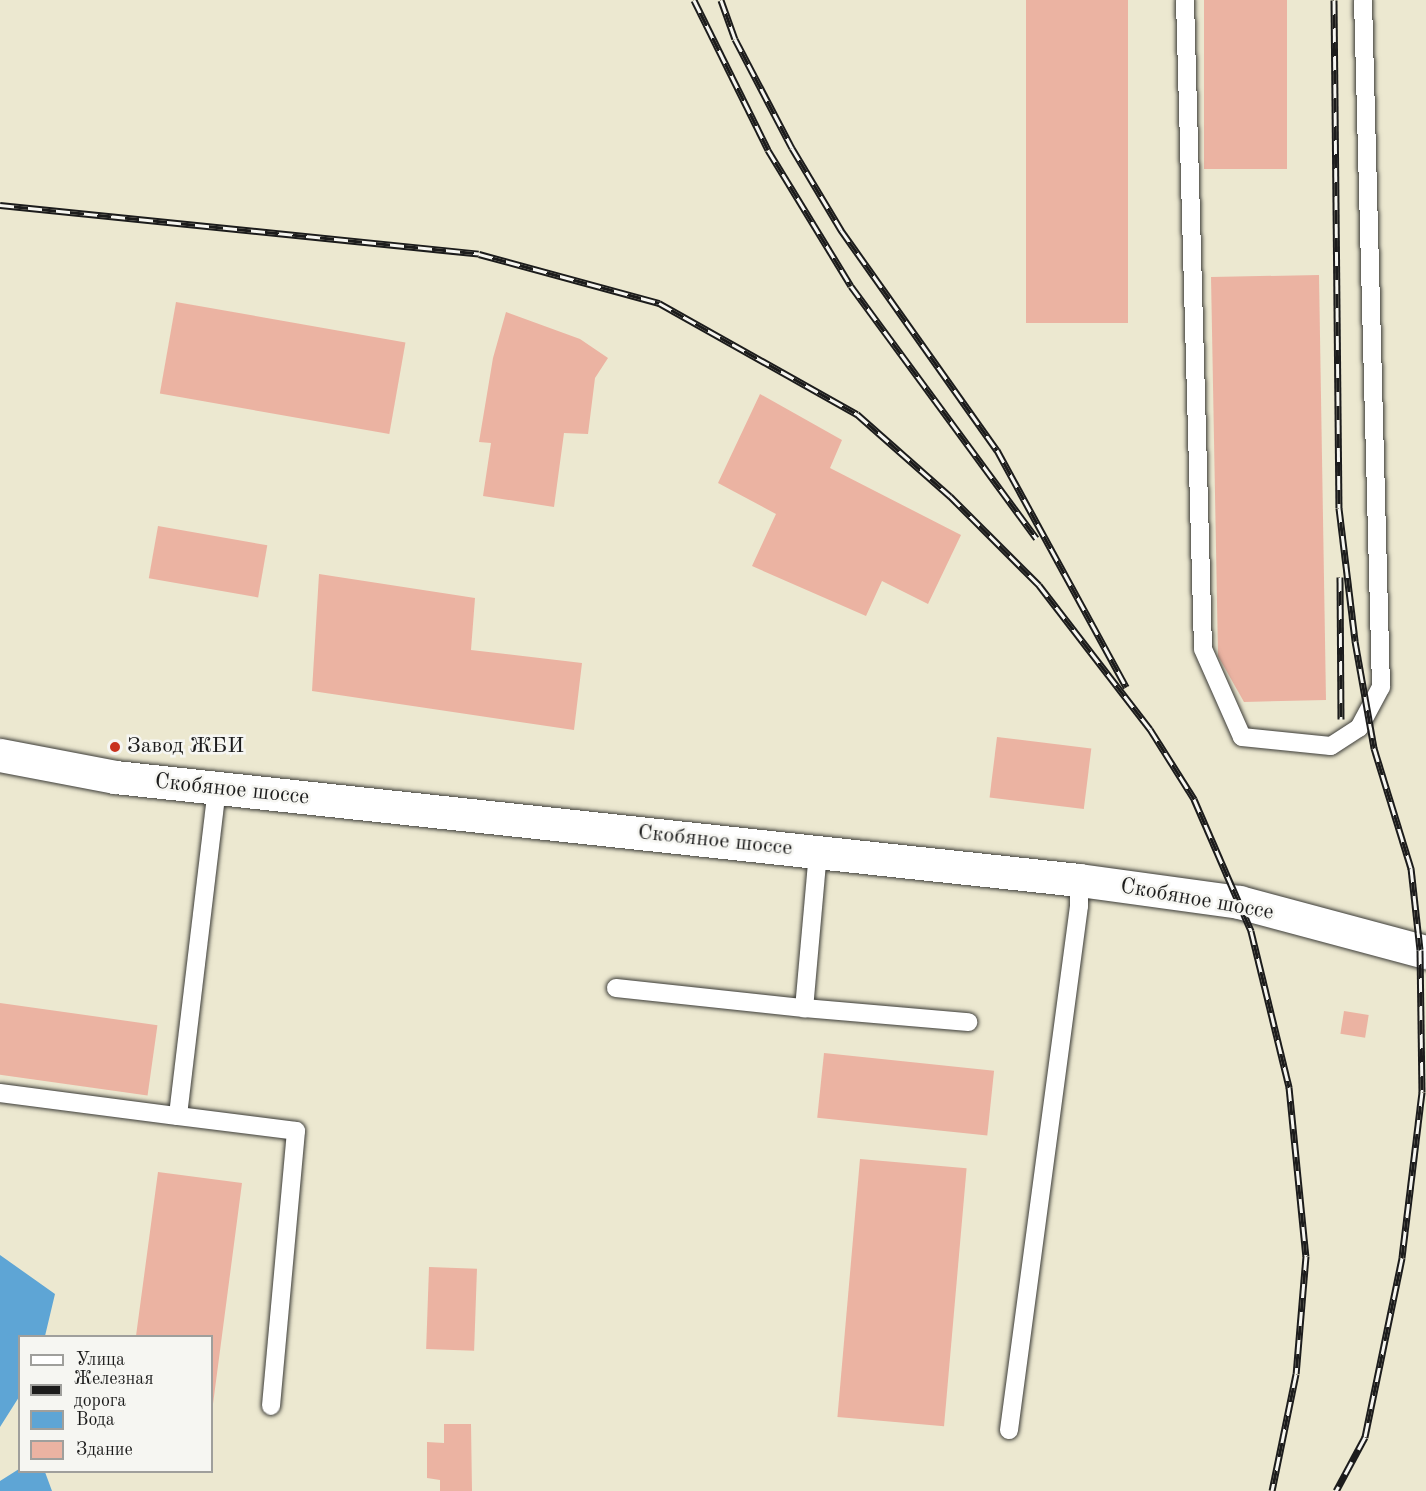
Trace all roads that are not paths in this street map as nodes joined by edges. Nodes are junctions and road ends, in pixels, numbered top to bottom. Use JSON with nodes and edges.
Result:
{"nodes":[{"id":1,"x":1185,"y":0,"type":"edge"},
{"id":2,"x":1363,"y":0,"type":"edge"},
{"id":3,"x":1,"y":752,"type":"edge"},
{"id":4,"x":217,"y":788,"type":"junction"},
{"id":5,"x":818,"y":852,"type":"junction"},
{"id":6,"x":1079,"y":880,"type":"junction"},
{"id":7,"x":1426,"y":952,"type":"edge"},
{"id":8,"x":616,"y":988,"type":"dead end"},
{"id":9,"x":804,"y":1008,"type":"junction"},
{"id":10,"x":968,"y":1022,"type":"dead end"},
{"id":11,"x":0,"y":1093,"type":"edge"},
{"id":12,"x":178,"y":1116,"type":"junction"},
{"id":13,"x":271,"y":1406,"type":"dead end"},
{"id":14,"x":1009,"y":1430,"type":"dead end"}],
"edges":[{"from":1,"to":2,"type":"lane"},
{"from":3,"to":4,"type":"main road","name":"Скобяное шоссе"},
{"from":4,"to":5,"type":"main road","name":"Скобяное шоссе"},
{"from":4,"to":12,"type":"lane"},
{"from":5,"to":6,"type":"main road","name":"Скобяное шоссе"},
{"from":5,"to":9,"type":"lane"},
{"from":6,"to":7,"type":"main road","name":"Скобяное шоссе"},
{"from":6,"to":14,"type":"lane"},
{"from":8,"to":9,"type":"lane"},
{"from":9,"to":10,"type":"lane"},
{"from":11,"to":12,"type":"lane"},
{"from":12,"to":13,"type":"lane"}]}
